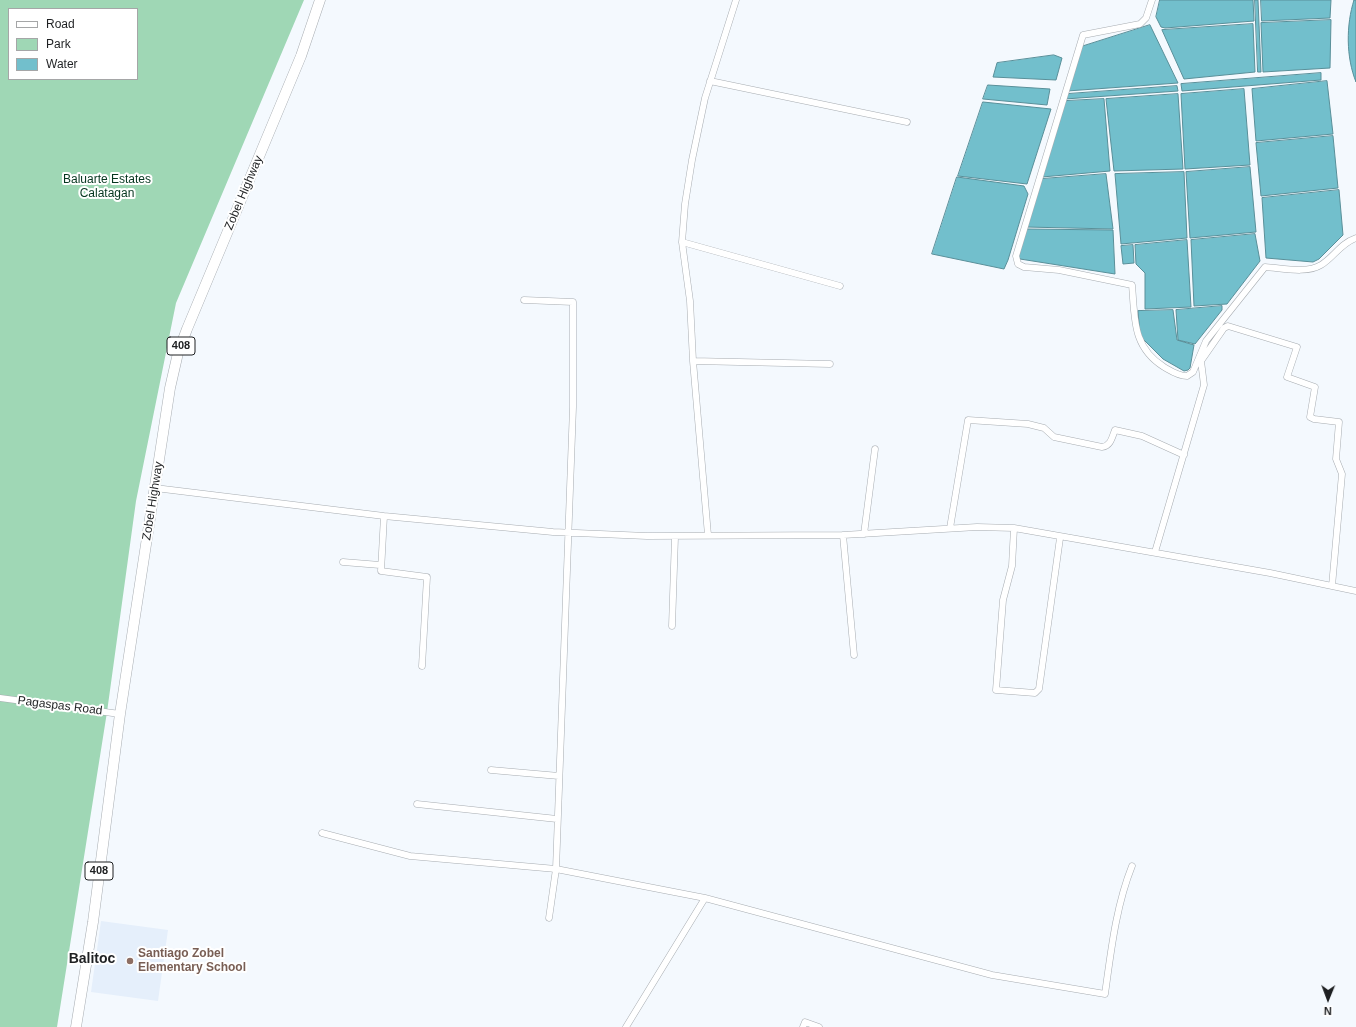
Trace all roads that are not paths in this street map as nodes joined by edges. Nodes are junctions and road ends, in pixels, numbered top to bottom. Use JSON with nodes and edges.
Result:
{"nodes":[{"id":1,"x":320,"y":0,"type":"edge"},
{"id":2,"x":736,"y":0,"type":"edge"},
{"id":3,"x":1152,"y":0,"type":"edge"},
{"id":4,"x":710,"y":81,"type":"junction"},
{"id":5,"x":907,"y":122,"type":"dead end"},
{"id":6,"x":1356,"y":238,"type":"edge"},
{"id":7,"x":682,"y":242,"type":"junction"},
{"id":8,"x":840,"y":286,"type":"dead end"},
{"id":9,"x":524,"y":300,"type":"dead end"},
{"id":10,"x":693,"y":361,"type":"junction"},
{"id":11,"x":830,"y":364,"type":"dead end"},
{"id":12,"x":875,"y":449,"type":"dead end"},
{"id":13,"x":1184,"y":455,"type":"junction"},
{"id":14,"x":155,"y":488,"type":"junction"},
{"id":15,"x":384,"y":516,"type":"junction"},
{"id":16,"x":950,"y":528,"type":"junction"},
{"id":17,"x":1014,"y":528,"type":"junction"},
{"id":18,"x":567,"y":532,"type":"junction"},
{"id":19,"x":864,"y":534,"type":"junction"},
{"id":20,"x":708,"y":535,"type":"junction"},
{"id":21,"x":843,"y":535,"type":"junction"},
{"id":22,"x":675,"y":537,"type":"junction"},
{"id":23,"x":1060,"y":538,"type":"junction"},
{"id":24,"x":1155,"y":552,"type":"junction"},
{"id":25,"x":343,"y":562,"type":"dead end"},
{"id":26,"x":380,"y":565,"type":"junction"},
{"id":27,"x":1332,"y":586,"type":"junction"},
{"id":28,"x":1356,"y":591,"type":"edge"},
{"id":29,"x":672,"y":626,"type":"dead end"},
{"id":30,"x":854,"y":655,"type":"dead end"},
{"id":31,"x":422,"y":666,"type":"dead end"},
{"id":32,"x":0,"y":698,"type":"edge"},
{"id":33,"x":120,"y":714,"type":"junction"},
{"id":34,"x":491,"y":770,"type":"dead end"},
{"id":35,"x":559,"y":776,"type":"junction"},
{"id":36,"x":417,"y":804,"type":"dead end"},
{"id":37,"x":557,"y":819,"type":"junction"},
{"id":38,"x":322,"y":833,"type":"dead end"},
{"id":39,"x":1132,"y":866,"type":"dead end"},
{"id":40,"x":556,"y":869,"type":"junction"},
{"id":41,"x":705,"y":898,"type":"junction"},
{"id":42,"x":549,"y":918,"type":"dead end"},
{"id":43,"x":76,"y":1027,"type":"edge"},
{"id":44,"x":626,"y":1027,"type":"edge"},
{"id":45,"x":803,"y":1027,"type":"edge"},
{"id":46,"x":819,"y":1027,"type":"edge"}],
"edges":[{"from":1,"to":14,"type":"main road","name":"Zobel Highway","number":"408"},
{"from":2,"to":4,"type":"street"},
{"from":3,"to":6,"type":"street"},
{"from":4,"to":5,"type":"street"},
{"from":4,"to":7,"type":"street"},
{"from":7,"to":8,"type":"street"},
{"from":7,"to":10,"type":"street"},
{"from":9,"to":18,"type":"street"},
{"from":10,"to":11,"type":"street"},
{"from":10,"to":20,"type":"street"},
{"from":12,"to":19,"type":"street"},
{"from":13,"to":16,"type":"street"},
{"from":13,"to":24,"type":"street"},
{"from":13,"to":27,"type":"street"},
{"from":14,"to":15,"type":"street"},
{"from":14,"to":33,"type":"main road","name":"Zobel Highway","number":"408"},
{"from":15,"to":18,"type":"street"},
{"from":15,"to":26,"type":"street"},
{"from":16,"to":17,"type":"street"},
{"from":16,"to":19,"type":"street"},
{"from":17,"to":23,"type":"street"},
{"from":17,"to":23,"type":"street"},
{"from":18,"to":22,"type":"street"},
{"from":18,"to":35,"type":"street"},
{"from":19,"to":21,"type":"street"},
{"from":20,"to":21,"type":"street"},
{"from":20,"to":22,"type":"street"},
{"from":21,"to":30,"type":"street"},
{"from":22,"to":29,"type":"street"},
{"from":23,"to":24,"type":"street"},
{"from":24,"to":27,"type":"street"},
{"from":25,"to":26,"type":"street"},
{"from":26,"to":31,"type":"street"},
{"from":27,"to":28,"type":"street"},
{"from":32,"to":33,"type":"street","name":"Pagaspas Road"},
{"from":33,"to":43,"type":"main road","name":"Zobel Highway","number":"408"},
{"from":34,"to":35,"type":"street"},
{"from":35,"to":37,"type":"street"},
{"from":36,"to":37,"type":"street"},
{"from":37,"to":40,"type":"street"},
{"from":38,"to":40,"type":"street"},
{"from":39,"to":41,"type":"street"},
{"from":40,"to":41,"type":"street"},
{"from":40,"to":42,"type":"street"},
{"from":41,"to":44,"type":"street"},
{"from":45,"to":46,"type":"street"}]}
